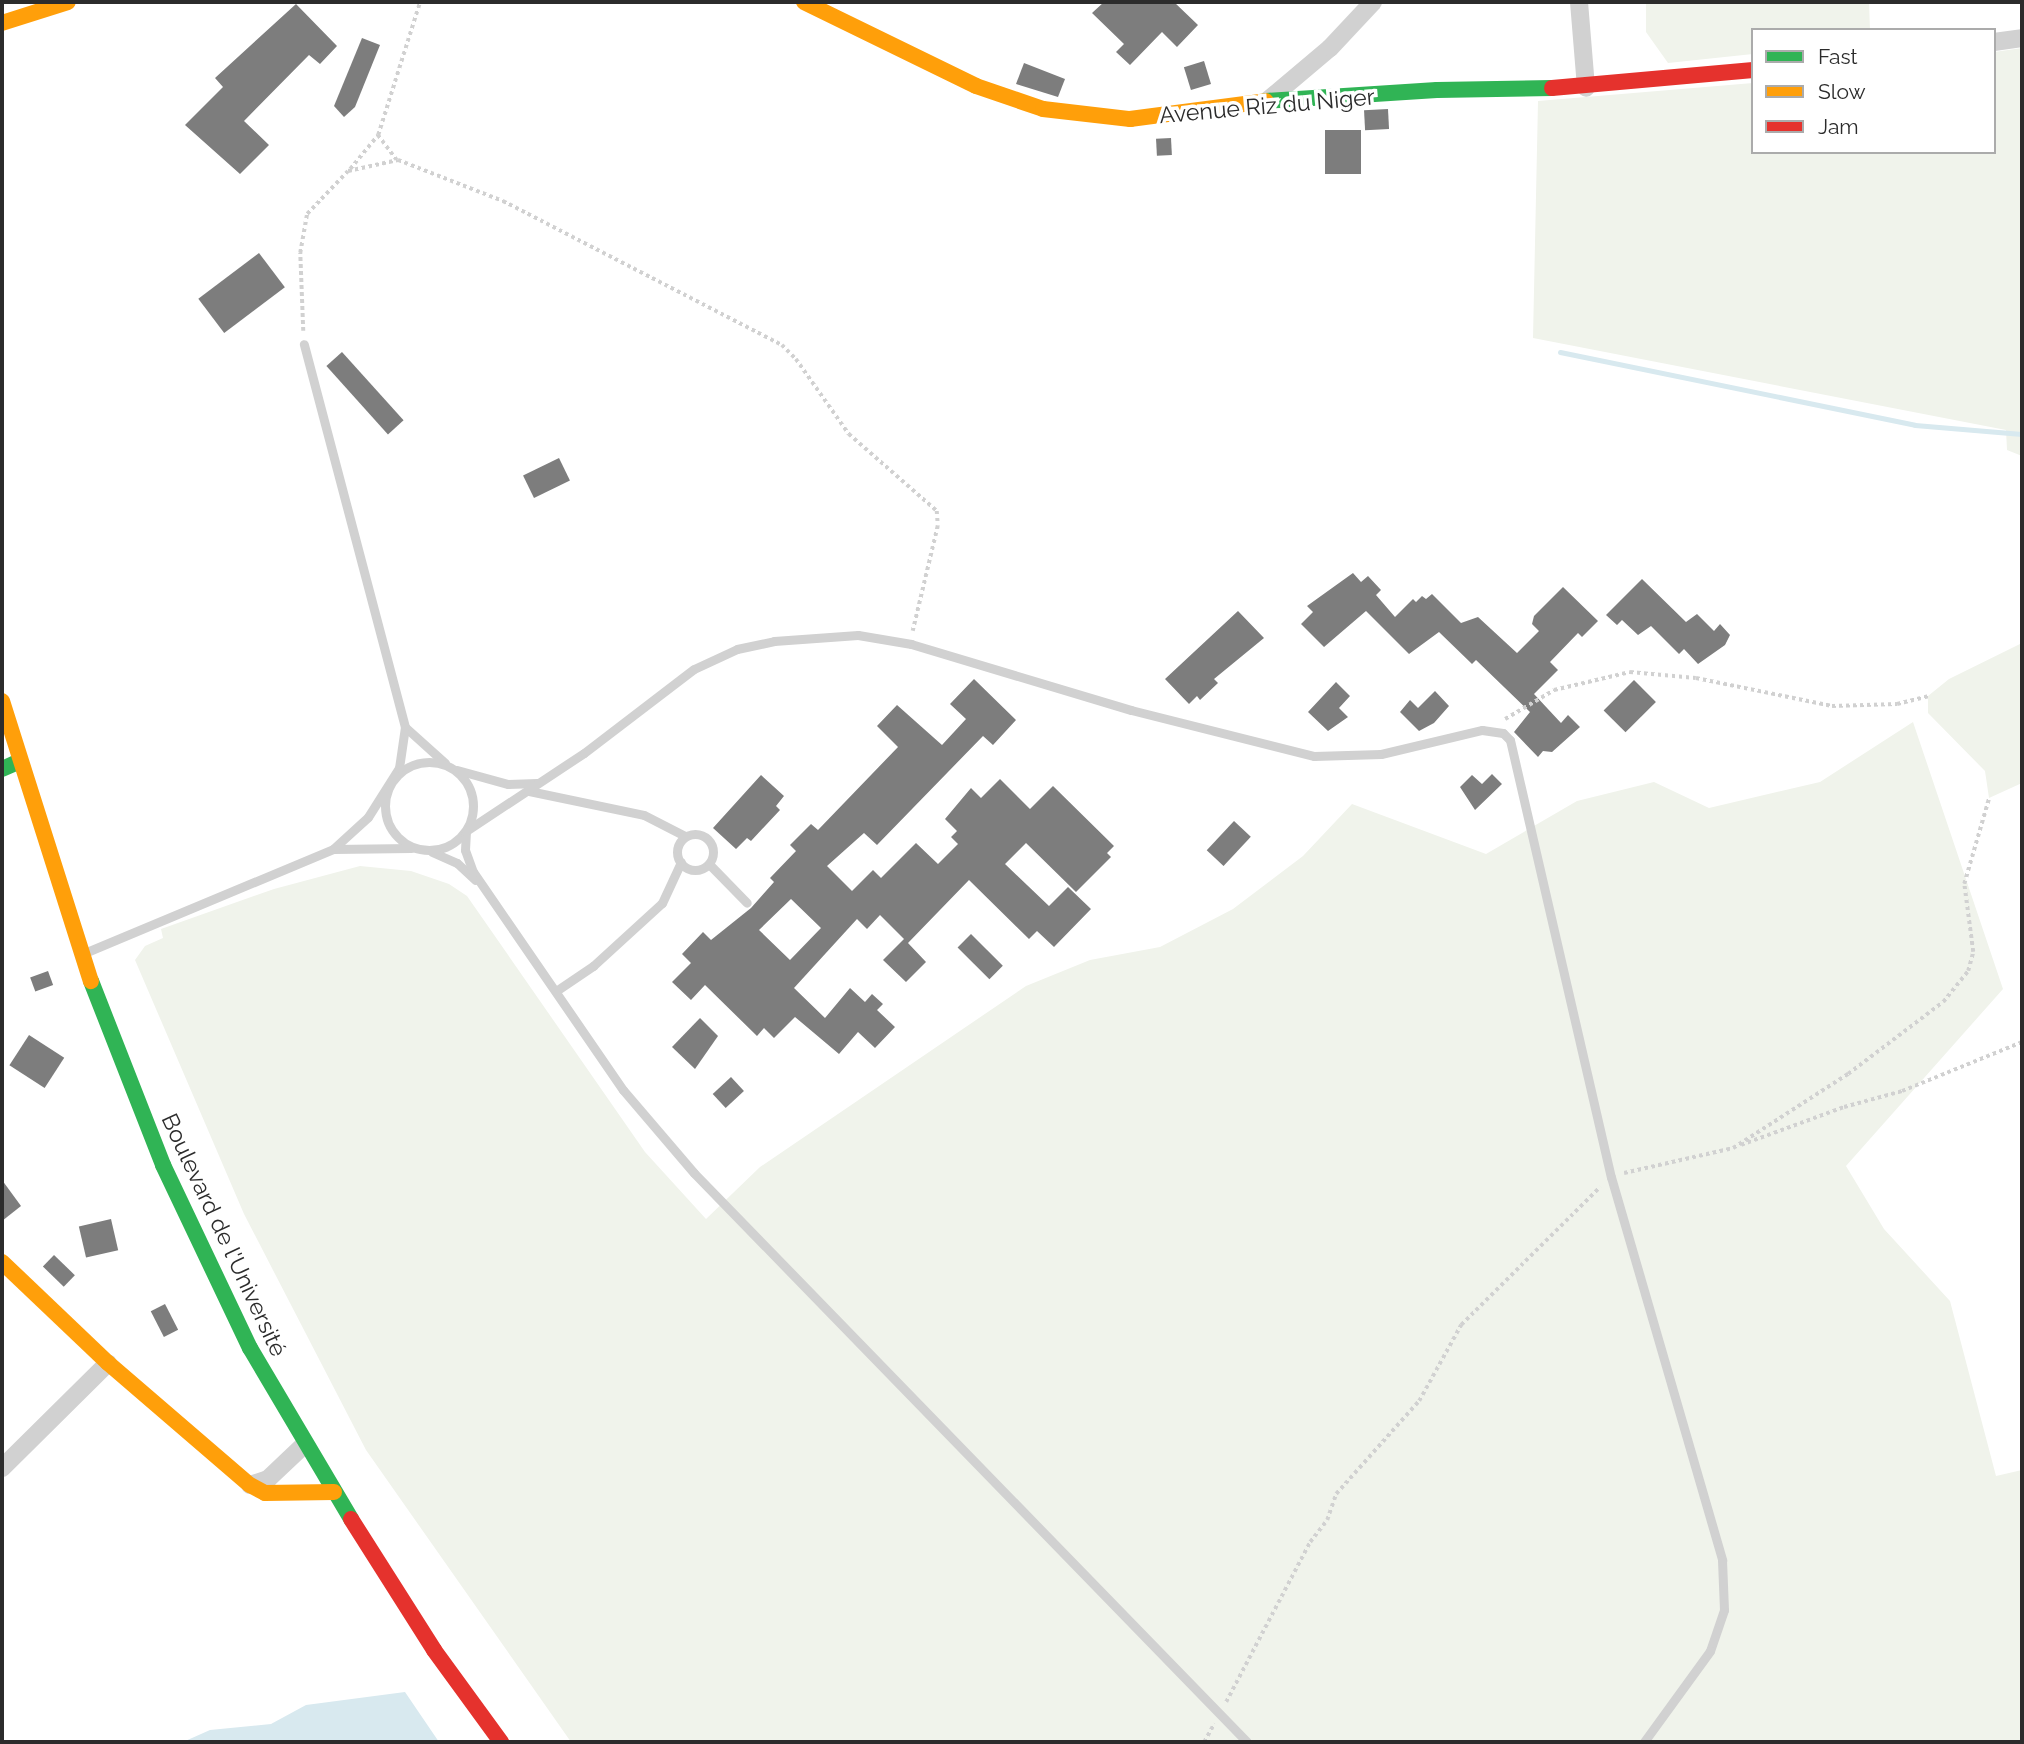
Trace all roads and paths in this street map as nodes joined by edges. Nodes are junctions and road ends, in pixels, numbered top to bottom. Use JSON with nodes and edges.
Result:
{"nodes":[{"id":1,"x":68,"y":2,"type":"edge"},
{"id":2,"x":420,"y":2,"type":"edge"},
{"id":3,"x":803,"y":2,"type":"edge"},
{"id":4,"x":1373,"y":2,"type":"edge"},
{"id":5,"x":1579,"y":2,"type":"edge"},
{"id":6,"x":2,"y":23,"type":"edge"},
{"id":7,"x":2022,"y":38,"type":"edge"},
{"id":8,"x":1996,"y":42,"type":"edge"},
{"id":9,"x":1751,"y":70,"type":"edge"},
{"id":10,"x":1587,"y":88,"type":"junction"},
{"id":11,"x":1268,"y":101,"type":"junction"},
{"id":12,"x":377,"y":135,"type":"junction"},
{"id":13,"x":398,"y":160,"type":"junction"},
{"id":14,"x":348,"y":171,"type":"junction"},
{"id":15,"x":304,"y":344,"type":"joint"},
{"id":16,"x":911,"y":644,"type":"junction"},
{"id":17,"x":1928,"y":696,"type":"dead end"},
{"id":18,"x":2,"y":701,"type":"edge"},
{"id":19,"x":405,"y":727,"type":"junction"},
{"id":20,"x":1492,"y":729,"type":"junction"},
{"id":21,"x":18,"y":762,"type":"junction"},
{"id":22,"x":449,"y":767,"type":"junction"},
{"id":23,"x":2,"y":769,"type":"edge"},
{"id":24,"x":537,"y":783,"type":"junction"},
{"id":25,"x":390,"y":787,"type":"junction"},
{"id":26,"x":529,"y":791,"type":"junction"},
{"id":27,"x":1989,"y":798,"type":"dead end"},
{"id":28,"x":466,"y":831,"type":"junction"},
{"id":29,"x":685,"y":836,"type":"junction"},
{"id":30,"x":333,"y":849,"type":"junction"},
{"id":31,"x":424,"y":850,"type":"junction"},
{"id":32,"x":681,"y":862,"type":"junction"},
{"id":33,"x":709,"y":864,"type":"junction"},
{"id":34,"x":479,"y":883,"type":"junction"},
{"id":35,"x":747,"y":903,"type":"dead end"},
{"id":36,"x":80,"y":954,"type":"junction"},
{"id":37,"x":556,"y":991,"type":"junction"},
{"id":38,"x":2022,"y":1042,"type":"edge"},
{"id":39,"x":1732,"y":1149,"type":"junction"},
{"id":40,"x":1611,"y":1177,"type":"junction"},
{"id":41,"x":2,"y":1262,"type":"edge"},
{"id":42,"x":107,"y":1363,"type":"junction"},
{"id":43,"x":304,"y":1445,"type":"junction"},
{"id":44,"x":2,"y":1468,"type":"edge"},
{"id":45,"x":250,"y":1485,"type":"junction"},
{"id":46,"x":334,"y":1492,"type":"junction"},
{"id":47,"x":1220,"y":1714,"type":"junction"},
{"id":48,"x":501,"y":1742,"type":"edge"},
{"id":49,"x":1204,"y":1742,"type":"edge"},
{"id":50,"x":1247,"y":1742,"type":"edge"},
{"id":51,"x":1644,"y":1742,"type":"edge"}],
"edges":[{"from":1,"to":6,"type":"street"},
{"from":2,"to":12,"type":"path"},
{"from":3,"to":11,"type":"street","name":"Avenue Riz du Niger"},
{"from":4,"to":11,"type":"street"},
{"from":5,"to":10,"type":"street"},
{"from":7,"to":8,"type":"street"},
{"from":9,"to":10,"type":"street","name":"Avenue Riz du Niger"},
{"from":10,"to":11,"type":"street","name":"Avenue Riz du Niger"},
{"from":12,"to":13,"type":"path"},
{"from":12,"to":14,"type":"path"},
{"from":13,"to":14,"type":"path"},
{"from":13,"to":16,"type":"path"},
{"from":14,"to":15,"type":"path"},
{"from":15,"to":19,"type":"lane"},
{"from":16,"to":20,"type":"lane"},
{"from":16,"to":24,"type":"lane"},
{"from":17,"to":20,"type":"path"},
{"from":18,"to":21,"type":"street","name":"Boulevard de l'Université"},
{"from":19,"to":22,"type":"lane"},
{"from":19,"to":25,"type":"lane"},
{"from":20,"to":40,"type":"lane"},
{"from":21,"to":23,"type":"street"},
{"from":21,"to":36,"type":"street","name":"Boulevard de l'Université"},
{"from":22,"to":24,"type":"lane"},
{"from":22,"to":25,"type":"lane"},
{"from":22,"to":28,"type":"lane"},
{"from":24,"to":26,"type":"lane"},
{"from":25,"to":30,"type":"lane"},
{"from":25,"to":31,"type":"lane"},
{"from":26,"to":28,"type":"lane"},
{"from":26,"to":29,"type":"lane"},
{"from":27,"to":39,"type":"path"},
{"from":28,"to":31,"type":"lane"},
{"from":28,"to":34,"type":"lane"},
{"from":29,"to":32,"type":"lane"},
{"from":29,"to":33,"type":"lane"},
{"from":30,"to":31,"type":"lane"},
{"from":30,"to":36,"type":"lane"},
{"from":31,"to":34,"type":"lane"},
{"from":32,"to":33,"type":"lane"},
{"from":32,"to":37,"type":"lane"},
{"from":33,"to":35,"type":"lane"},
{"from":34,"to":37,"type":"lane"},
{"from":36,"to":43,"type":"street","name":"Boulevard de l'Université"},
{"from":37,"to":47,"type":"lane"},
{"from":38,"to":39,"type":"path"},
{"from":39,"to":40,"type":"path"},
{"from":40,"to":47,"type":"path"},
{"from":40,"to":51,"type":"lane"},
{"from":41,"to":42,"type":"street"},
{"from":42,"to":44,"type":"street"},
{"from":42,"to":45,"type":"street"},
{"from":43,"to":45,"type":"street"},
{"from":43,"to":46,"type":"street","name":"Boulevard de l'Université"},
{"from":45,"to":46,"type":"street"},
{"from":46,"to":48,"type":"street","name":"Boulevard de l'Université"},
{"from":47,"to":49,"type":"path"},
{"from":47,"to":50,"type":"lane"}]}
